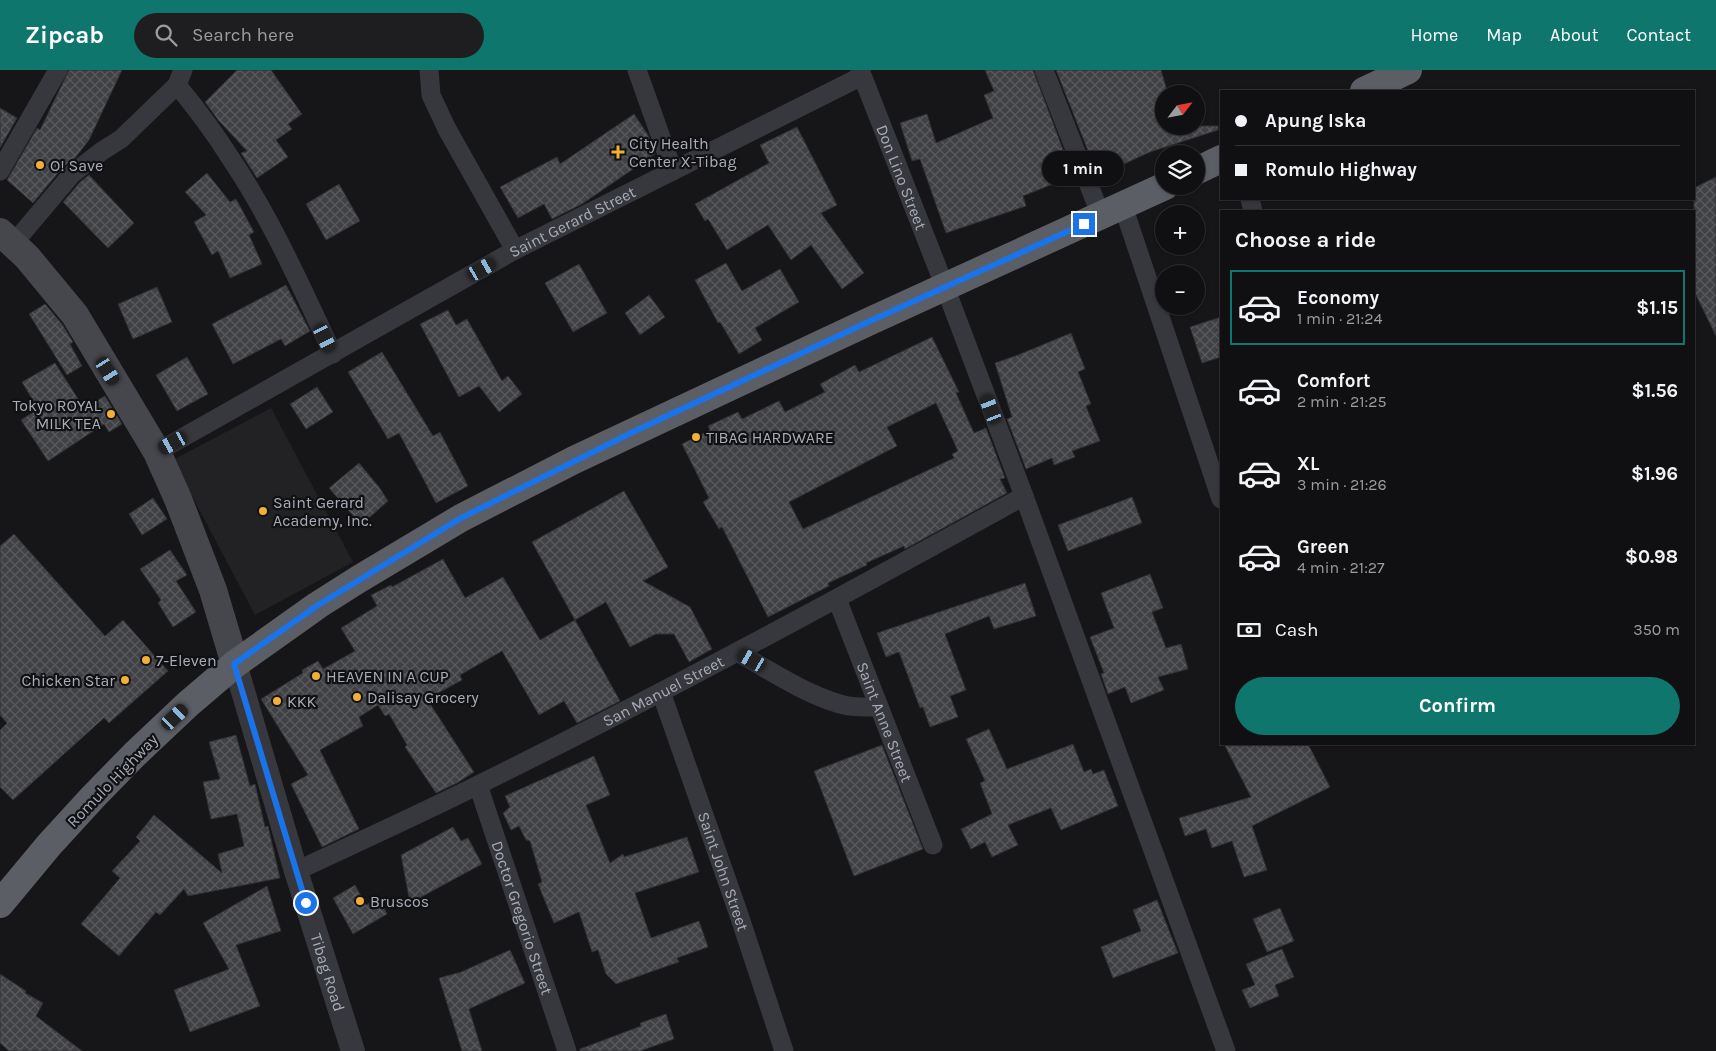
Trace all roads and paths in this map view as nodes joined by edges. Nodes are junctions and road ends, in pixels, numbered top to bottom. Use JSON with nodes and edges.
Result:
{"nodes":[{"id":1,"x":58,"y":70,"type":"edge"},
{"id":2,"x":429,"y":70,"type":"edge"},
{"id":3,"x":637,"y":70,"type":"edge"},
{"id":4,"x":1044,"y":70,"type":"edge"},
{"id":5,"x":1408,"y":70,"type":"edge"},
{"id":6,"x":861,"y":73,"type":"edge"},
{"id":7,"x":180,"y":77,"type":"edge"},
{"id":8,"x":1366,"y":90,"type":"edge"},
{"id":9,"x":1220,"y":160,"type":"edge"},
{"id":10,"x":1205,"y":168,"type":"edge"},
{"id":11,"x":0,"y":170,"type":"edge"},
{"id":12,"x":672,"y":171,"type":"junction"},
{"id":13,"x":1155,"y":191,"type":"edge"},
{"id":14,"x":1112,"y":211,"type":"junction"},
{"id":15,"x":7,"y":238,"type":"edge"},
{"id":16,"x":515,"y":250,"type":"junction"},
{"id":17,"x":945,"y":286,"type":"junction"},
{"id":18,"x":333,"y":354,"type":"junction"},
{"id":19,"x":157,"y":452,"type":"junction"},
{"id":20,"x":1024,"y":496,"type":"junction"},
{"id":21,"x":1220,"y":496,"type":"edge"},
{"id":22,"x":837,"y":599,"type":"junction"},
{"id":23,"x":737,"y":652,"type":"junction"},
{"id":24,"x":234,"y":664,"type":"junction"},
{"id":25,"x":661,"y":692,"type":"junction"},
{"id":26,"x":878,"y":707,"type":"junction"},
{"id":27,"x":478,"y":785,"type":"junction"},
{"id":28,"x":933,"y":845,"type":"dead end"},
{"id":29,"x":296,"y":871,"type":"junction"},
{"id":30,"x":0,"y":904,"type":"edge"},
{"id":31,"x":353,"y":1051,"type":"edge"},
{"id":32,"x":567,"y":1051,"type":"edge"},
{"id":33,"x":784,"y":1051,"type":"edge"},
{"id":34,"x":1226,"y":1051,"type":"edge"}],
"edges":[{"from":1,"to":11,"type":"street"},
{"from":2,"to":16,"type":"street"},
{"from":3,"to":12,"type":"street"},
{"from":4,"to":14,"type":"street"},
{"from":5,"to":8,"type":"highway"},
{"from":6,"to":12,"type":"street","name":"Saint Gerard Street"},
{"from":6,"to":17,"type":"street","name":"Don Lino Street"},
{"from":7,"to":15,"type":"street"},
{"from":7,"to":18,"type":"street"},
{"from":9,"to":10,"type":"highway"},
{"from":12,"to":16,"type":"street","name":"Saint Gerard Street"},
{"from":13,"to":14,"type":"highway","name":"Romulo Highway"},
{"from":14,"to":17,"type":"highway","name":"Romulo Highway"},
{"from":14,"to":21,"type":"street"},
{"from":15,"to":19,"type":"main road"},
{"from":16,"to":18,"type":"street","name":"Saint Gerard Street"},
{"from":17,"to":20,"type":"street","name":"Don Lino Street"},
{"from":17,"to":24,"type":"highway","name":"Romulo Highway"},
{"from":18,"to":19,"type":"street","name":"Saint Gerard Street"},
{"from":19,"to":24,"type":"main road"},
{"from":20,"to":22,"type":"street","name":"San Manuel Street"},
{"from":20,"to":34,"type":"street","name":"Don Lino Street"},
{"from":22,"to":23,"type":"street","name":"San Manuel Street"},
{"from":22,"to":26,"type":"street","name":"Saint Anne Street"},
{"from":23,"to":25,"type":"street","name":"San Manuel Street"},
{"from":23,"to":26,"type":"street"},
{"from":24,"to":29,"type":"street","name":"Tibag Road"},
{"from":24,"to":30,"type":"highway","name":"Romulo Highway"},
{"from":25,"to":27,"type":"street","name":"San Manuel Street"},
{"from":25,"to":33,"type":"street","name":"Saint John Street"},
{"from":26,"to":28,"type":"street","name":"Saint Anne Street"},
{"from":27,"to":29,"type":"street","name":"San Manuel Street"},
{"from":27,"to":32,"type":"street","name":"Doctor Gregorio Street"},
{"from":29,"to":31,"type":"street","name":"Tibag Road"}]}
